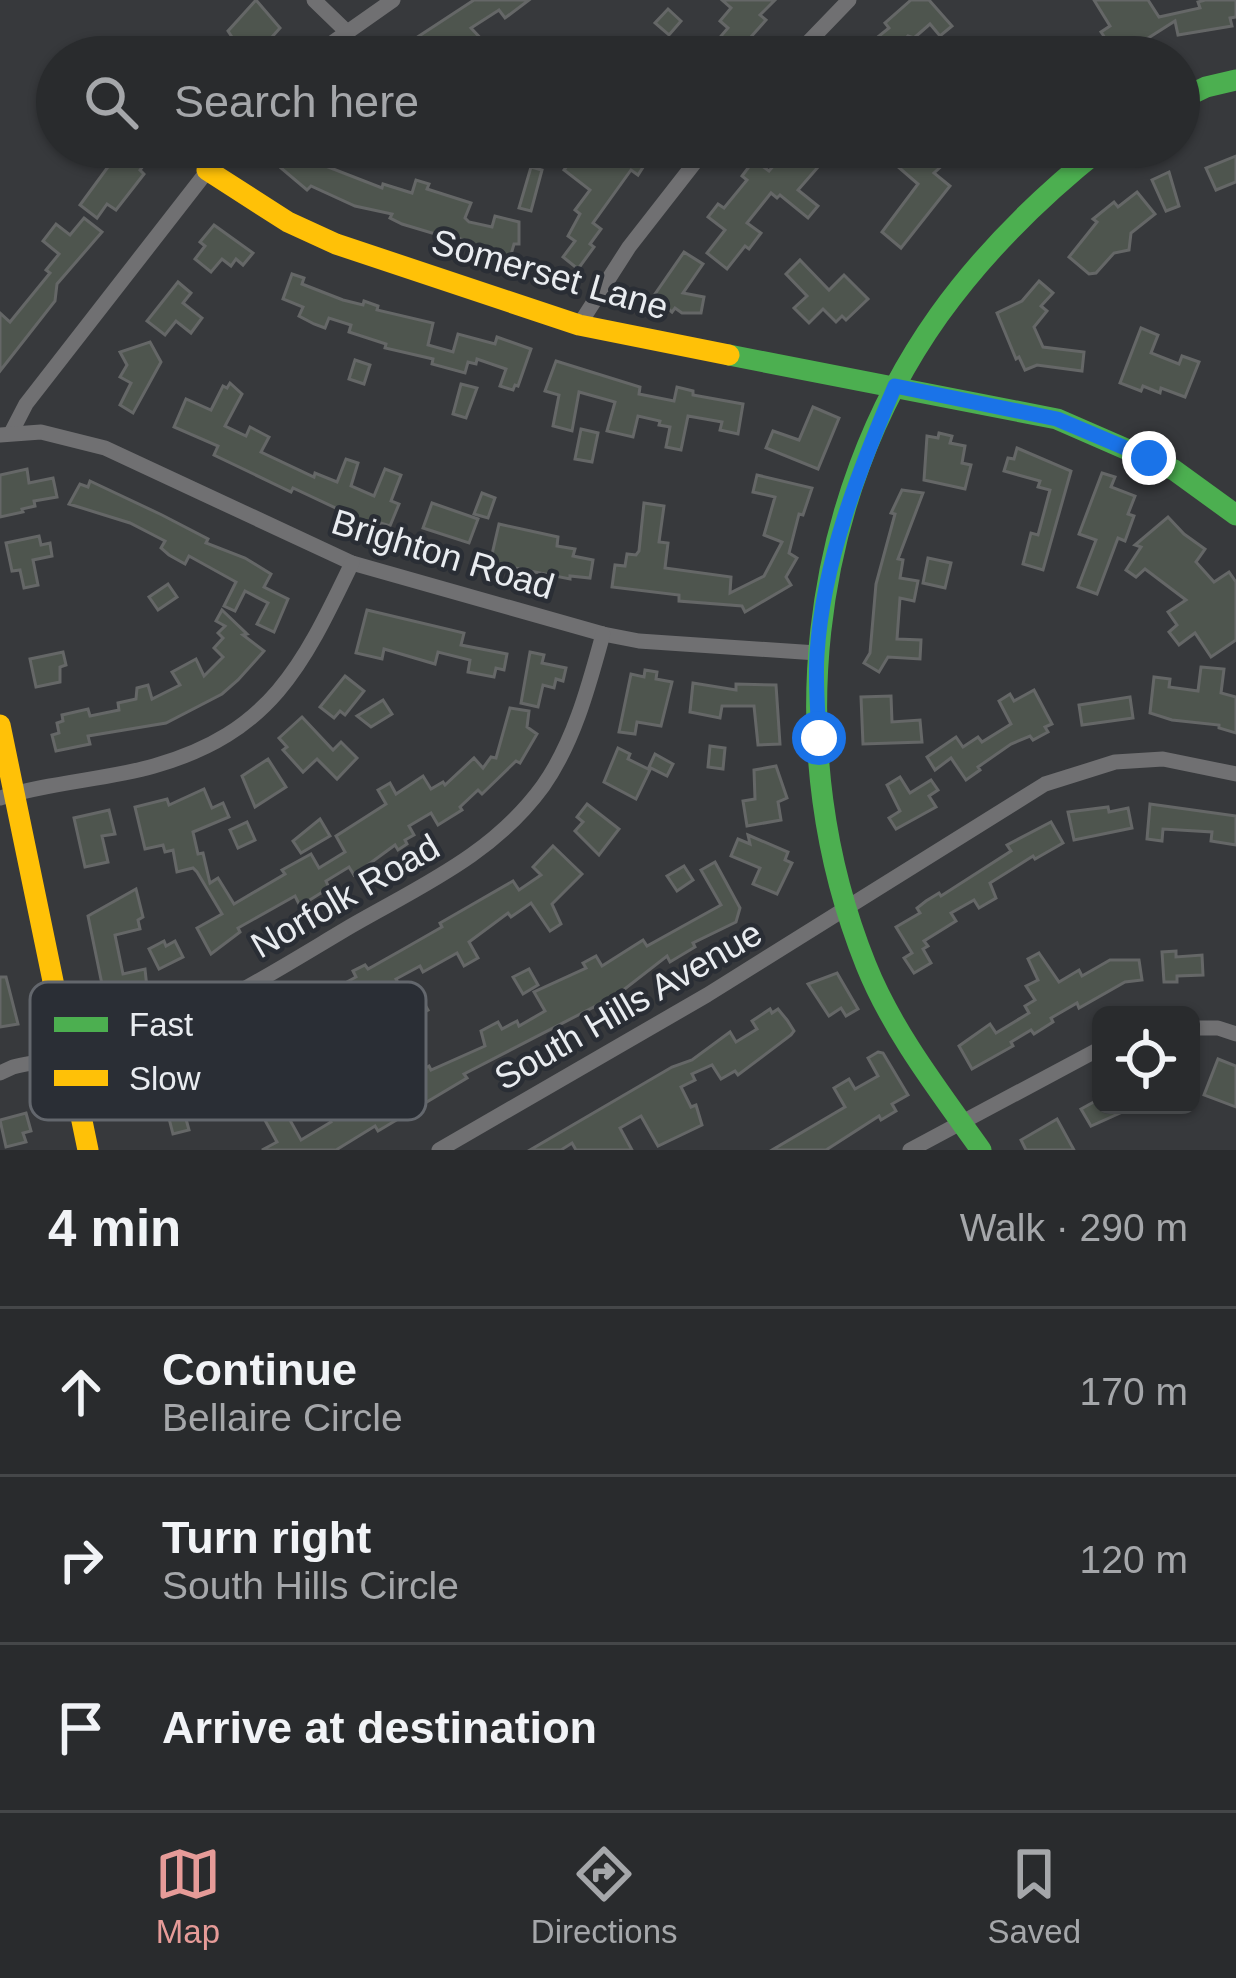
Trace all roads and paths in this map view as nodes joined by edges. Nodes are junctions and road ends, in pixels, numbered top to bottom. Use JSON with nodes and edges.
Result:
{"nodes":[{"id":1,"x":314,"y":0,"type":"edge"},
{"id":2,"x":393,"y":0,"type":"edge"},
{"id":3,"x":849,"y":0,"type":"edge"},
{"id":4,"x":346,"y":31,"type":"junction"},
{"id":5,"x":339,"y":36,"type":"edge"},
{"id":6,"x":814,"y":36,"type":"edge"},
{"id":7,"x":1236,"y":80,"type":"edge"},
{"id":8,"x":1200,"y":90,"type":"edge"},
{"id":9,"x":691,"y":168,"type":"edge"},
{"id":10,"x":1076,"y":168,"type":"edge"},
{"id":11,"x":207,"y":170,"type":"joint"},
{"id":12,"x":579,"y":325,"type":"junction"},
{"id":13,"x":895,"y":386,"type":"junction"},
{"id":14,"x":6,"y":434,"type":"edge"},
{"id":15,"x":1236,"y":515,"type":"edge"},
{"id":16,"x":352,"y":563,"type":"junction"},
{"id":17,"x":603,"y":634,"type":"junction"},
{"id":18,"x":817,"y":653,"type":"junction"},
{"id":19,"x":0,"y":725,"type":"edge"},
{"id":20,"x":1236,"y":775,"type":"edge"},
{"id":21,"x":8,"y":796,"type":"edge"},
{"id":22,"x":847,"y":910,"type":"junction"},
{"id":23,"x":51,"y":982,"type":"edge"},
{"id":24,"x":253,"y":982,"type":"edge"},
{"id":25,"x":1200,"y":1028,"type":"edge"},
{"id":26,"x":1236,"y":1034,"type":"edge"},
{"id":27,"x":1092,"y":1053,"type":"edge"},
{"id":28,"x":30,"y":1065,"type":"edge"},
{"id":29,"x":0,"y":1073,"type":"edge"},
{"id":30,"x":82,"y":1120,"type":"edge"},
{"id":31,"x":961,"y":1121,"type":"junction"},
{"id":32,"x":88,"y":1150,"type":"edge"},
{"id":33,"x":439,"y":1150,"type":"edge"},
{"id":34,"x":910,"y":1150,"type":"edge"},
{"id":35,"x":981,"y":1150,"type":"edge"}],
"edges":[{"from":1,"to":4,"type":"street"},
{"from":2,"to":4,"type":"street"},
{"from":3,"to":6,"type":"street"},
{"from":4,"to":5,"type":"street"},
{"from":7,"to":8,"type":"street"},
{"from":9,"to":12,"type":"street"},
{"from":10,"to":13,"type":"street"},
{"from":11,"to":12,"type":"street","name":"Somerset Lane"},
{"from":11,"to":14,"type":"street"},
{"from":12,"to":13,"type":"street","name":"Somerset Lane"},
{"from":13,"to":15,"type":"street","name":"Somerset Lane"},
{"from":13,"to":18,"type":"street"},
{"from":14,"to":16,"type":"street","name":"Brighton Road"},
{"from":16,"to":17,"type":"street","name":"Brighton Road"},
{"from":16,"to":21,"type":"street"},
{"from":17,"to":18,"type":"street","name":"Brighton Road"},
{"from":17,"to":24,"type":"street","name":"Norfolk Road"},
{"from":18,"to":22,"type":"street"},
{"from":19,"to":21,"type":"street"},
{"from":20,"to":22,"type":"street","name":"South Hills Avenue"},
{"from":21,"to":23,"type":"street"},
{"from":22,"to":31,"type":"street"},
{"from":22,"to":33,"type":"street","name":"South Hills Avenue"},
{"from":25,"to":26,"type":"street"},
{"from":27,"to":31,"type":"street"},
{"from":28,"to":29,"type":"street","name":"Norfolk Road"},
{"from":30,"to":32,"type":"street"},
{"from":31,"to":34,"type":"street"},
{"from":31,"to":35,"type":"street"}]}
